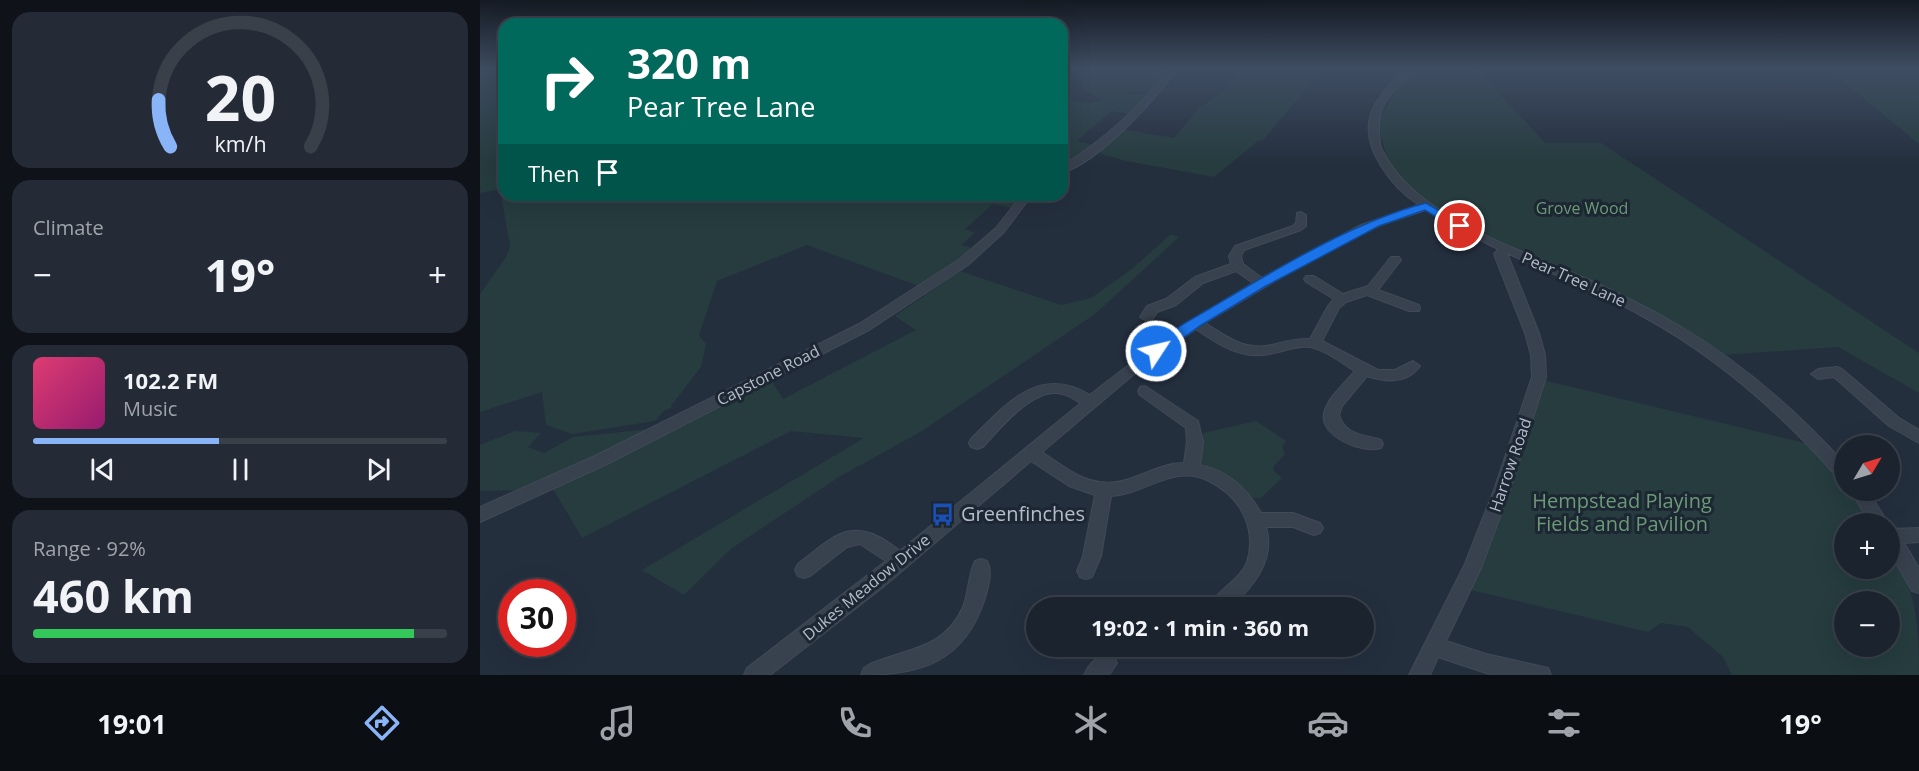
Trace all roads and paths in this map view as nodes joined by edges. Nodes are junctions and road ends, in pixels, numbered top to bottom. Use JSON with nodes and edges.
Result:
{"nodes":[{"id":1,"x":1150,"y":100,"type":"edge"},
{"id":2,"x":1384,"y":100,"type":"edge"},
{"id":3,"x":1068,"y":167,"type":"edge"},
{"id":4,"x":1023,"y":201,"type":"edge"},
{"id":5,"x":1426,"y":206,"type":"junction"},
{"id":6,"x":1301,"y":215,"type":"dead end"},
{"id":7,"x":1505,"y":248,"type":"junction"},
{"id":8,"x":1395,"y":260,"type":"dead end"},
{"id":9,"x":1237,"y":266,"type":"junction"},
{"id":10,"x":1310,"y":279,"type":"dead end"},
{"id":11,"x":1262,"y":284,"type":"junction"},
{"id":12,"x":1369,"y":291,"type":"junction"},
{"id":13,"x":1342,"y":299,"type":"junction"},
{"id":14,"x":1414,"y":308,"type":"dead end"},
{"id":15,"x":1148,"y":310,"type":"dead end"},
{"id":16,"x":1196,"y":323,"type":"junction"},
{"id":17,"x":1314,"y":343,"type":"junction"},
{"id":18,"x":1413,"y":366,"type":"dead end"},
{"id":19,"x":1364,"y":370,"type":"junction"},
{"id":20,"x":1818,"y":374,"type":"dead end"},
{"id":21,"x":1145,"y":391,"type":"dead end"},
{"id":22,"x":1092,"y":403,"type":"junction"},
{"id":23,"x":1919,"y":437,"type":"edge"},
{"id":24,"x":977,"y":442,"type":"dead end"},
{"id":25,"x":1375,"y":444,"type":"dead end"},
{"id":26,"x":1031,"y":453,"type":"junction"},
{"id":27,"x":1834,"y":464,"type":"edge"},
{"id":28,"x":1191,"y":469,"type":"junction"},
{"id":29,"x":1104,"y":491,"type":"junction"},
{"id":30,"x":480,"y":515,"type":"edge"},
{"id":31,"x":1257,"y":521,"type":"junction"},
{"id":32,"x":1314,"y":528,"type":"dead end"},
{"id":33,"x":1919,"y":535,"type":"edge"},
{"id":34,"x":1900,"y":536,"type":"edge"},
{"id":35,"x":1900,"y":553,"type":"edge"},
{"id":36,"x":899,"y":561,"type":"junction"},
{"id":37,"x":981,"y":567,"type":"dead end"},
{"id":38,"x":804,"y":570,"type":"dead end"},
{"id":39,"x":1086,"y":571,"type":"dead end"},
{"id":40,"x":1919,"y":585,"type":"edge"},
{"id":41,"x":1229,"y":597,"type":"edge"},
{"id":42,"x":1433,"y":645,"type":"junction"},
{"id":43,"x":754,"y":675,"type":"edge"},
{"id":44,"x":871,"y":675,"type":"edge"},
{"id":45,"x":1419,"y":675,"type":"edge"},
{"id":46,"x":1541,"y":675,"type":"edge"}],
"edges":[{"from":1,"to":3,"type":"street"},
{"from":2,"to":5,"type":"street","name":"Pear Tree Lane"},
{"from":4,"to":30,"type":"street","name":"Capstone Road"},
{"from":5,"to":7,"type":"street","name":"Pear Tree Lane"},
{"from":5,"to":11,"type":"street","name":"Dukes Meadow Drive"},
{"from":6,"to":9,"type":"street"},
{"from":7,"to":27,"type":"street","name":"Pear Tree Lane"},
{"from":7,"to":42,"type":"street","name":"Harrow Road"},
{"from":8,"to":12,"type":"street"},
{"from":9,"to":11,"type":"street"},
{"from":9,"to":15,"type":"street"},
{"from":10,"to":13,"type":"street"},
{"from":11,"to":16,"type":"street","name":"Dukes Meadow Drive"},
{"from":12,"to":13,"type":"street"},
{"from":12,"to":14,"type":"street"},
{"from":13,"to":17,"type":"street"},
{"from":16,"to":17,"type":"street"},
{"from":16,"to":22,"type":"street","name":"Dukes Meadow Drive"},
{"from":17,"to":19,"type":"street"},
{"from":18,"to":19,"type":"street"},
{"from":19,"to":25,"type":"street"},
{"from":20,"to":23,"type":"street"},
{"from":21,"to":28,"type":"street"},
{"from":22,"to":24,"type":"street"},
{"from":22,"to":26,"type":"street","name":"Dukes Meadow Drive"},
{"from":26,"to":29,"type":"street"},
{"from":26,"to":36,"type":"street","name":"Dukes Meadow Drive"},
{"from":28,"to":29,"type":"street"},
{"from":28,"to":31,"type":"street"},
{"from":29,"to":39,"type":"street"},
{"from":31,"to":32,"type":"street"},
{"from":31,"to":41,"type":"street"},
{"from":33,"to":34,"type":"street"},
{"from":35,"to":40,"type":"street"},
{"from":36,"to":38,"type":"street"},
{"from":36,"to":43,"type":"street","name":"Dukes Meadow Drive"},
{"from":37,"to":44,"type":"street"},
{"from":42,"to":45,"type":"street","name":"Harrow Road"},
{"from":42,"to":46,"type":"street"}]}
